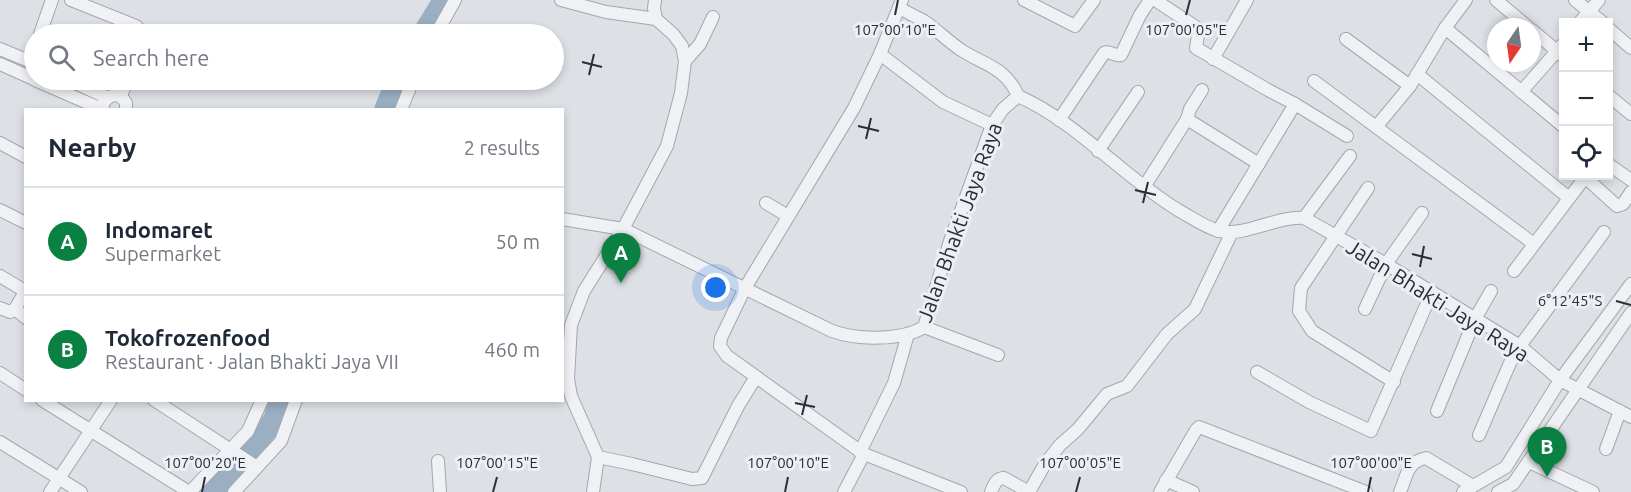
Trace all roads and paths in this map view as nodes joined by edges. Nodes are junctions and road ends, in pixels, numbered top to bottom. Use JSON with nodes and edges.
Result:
{"nodes":[{"id":1,"x":52,"y":0,"type":"edge"},
{"id":2,"x":71,"y":0,"type":"edge"},
{"id":3,"x":455,"y":0,"type":"edge"},
{"id":4,"x":561,"y":0,"type":"edge"},
{"id":5,"x":655,"y":0,"type":"edge"},
{"id":6,"x":1024,"y":0,"type":"edge"},
{"id":7,"x":1094,"y":0,"type":"edge"},
{"id":8,"x":1155,"y":0,"type":"edge"},
{"id":9,"x":1247,"y":0,"type":"edge"},
{"id":10,"x":1466,"y":0,"type":"edge"},
{"id":11,"x":1496,"y":0,"type":"edge"},
{"id":12,"x":1575,"y":0,"type":"edge"},
{"id":13,"x":1599,"y":0,"type":"edge"},
{"id":14,"x":900,"y":4,"type":"edge"},
{"id":15,"x":1589,"y":11,"type":"junction"},
{"id":16,"x":713,"y":17,"type":"dead end"},
{"id":17,"x":1517,"y":18,"type":"edge"},
{"id":18,"x":1583,"y":18,"type":"edge"},
{"id":19,"x":1597,"y":18,"type":"edge"},
{"id":20,"x":656,"y":19,"type":"junction"},
{"id":21,"x":44,"y":24,"type":"edge"},
{"id":22,"x":131,"y":24,"type":"edge"},
{"id":23,"x":442,"y":24,"type":"edge"},
{"id":24,"x":1445,"y":28,"type":"junction"},
{"id":25,"x":1613,"y":32,"type":"edge"},
{"id":26,"x":1541,"y":37,"type":"edge"},
{"id":27,"x":1346,"y":39,"type":"dead end"},
{"id":28,"x":1631,"y":48,"type":"edge"},
{"id":29,"x":0,"y":49,"type":"edge"},
{"id":30,"x":1559,"y":50,"type":"edge"},
{"id":31,"x":1559,"y":53,"type":"edge"},
{"id":32,"x":880,"y":54,"type":"junction"},
{"id":33,"x":24,"y":56,"type":"edge"},
{"id":34,"x":1213,"y":58,"type":"junction"},
{"id":35,"x":685,"y":61,"type":"junction"},
{"id":36,"x":0,"y":64,"type":"edge"},
{"id":37,"x":24,"y":74,"type":"edge"},
{"id":38,"x":1417,"y":74,"type":"junction"},
{"id":39,"x":1314,"y":81,"type":"dead end"},
{"id":40,"x":1410,"y":86,"type":"junction"},
{"id":41,"x":69,"y":90,"type":"edge"},
{"id":42,"x":86,"y":90,"type":"edge"},
{"id":43,"x":119,"y":90,"type":"edge"},
{"id":44,"x":409,"y":90,"type":"edge"},
{"id":45,"x":1202,"y":90,"type":"dead end"},
{"id":46,"x":1138,"y":92,"type":"dead end"},
{"id":47,"x":1521,"y":92,"type":"junction"},
{"id":48,"x":1018,"y":96,"type":"junction"},
{"id":49,"x":1613,"y":99,"type":"edge"},
{"id":50,"x":109,"y":103,"type":"edge"},
{"id":51,"x":1295,"y":104,"type":"junction"},
{"id":52,"x":126,"y":108,"type":"edge"},
{"id":53,"x":402,"y":108,"type":"edge"},
{"id":54,"x":1631,"y":114,"type":"edge"},
{"id":55,"x":1187,"y":118,"type":"junction"},
{"id":56,"x":1059,"y":120,"type":"junction"},
{"id":57,"x":992,"y":125,"type":"junction"},
{"id":58,"x":1562,"y":126,"type":"edge"},
{"id":59,"x":1376,"y":127,"type":"junction"},
{"id":60,"x":1347,"y":136,"type":"dead end"},
{"id":61,"x":0,"y":143,"type":"edge"},
{"id":62,"x":1098,"y":151,"type":"junction"},
{"id":63,"x":24,"y":156,"type":"edge"},
{"id":64,"x":1350,"y":156,"type":"dead end"},
{"id":65,"x":1259,"y":164,"type":"junction"},
{"id":66,"x":1613,"y":167,"type":"edge"},
{"id":67,"x":1582,"y":180,"type":"edge"},
{"id":68,"x":1589,"y":180,"type":"edge"},
{"id":69,"x":1631,"y":180,"type":"edge"},
{"id":70,"x":1144,"y":187,"type":"junction"},
{"id":71,"x":1368,"y":188,"type":"dead end"},
{"id":72,"x":1631,"y":192,"type":"edge"},
{"id":73,"x":1569,"y":198,"type":"junction"},
{"id":74,"x":766,"y":203,"type":"dead end"},
{"id":75,"x":0,"y":210,"type":"edge"},
{"id":76,"x":1422,"y":213,"type":"dead end"},
{"id":77,"x":788,"y":216,"type":"junction"},
{"id":78,"x":1304,"y":218,"type":"junction"},
{"id":79,"x":564,"y":219,"type":"edge"},
{"id":80,"x":24,"y":222,"type":"edge"},
{"id":81,"x":623,"y":229,"type":"junction"},
{"id":82,"x":1218,"y":231,"type":"junction"},
{"id":83,"x":1232,"y":232,"type":"junction"},
{"id":84,"x":1604,"y":232,"type":"dead end"},
{"id":85,"x":1336,"y":236,"type":"junction"},
{"id":86,"x":1534,"y":244,"type":"junction"},
{"id":87,"x":1386,"y":264,"type":"junction"},
{"id":88,"x":1514,"y":271,"type":"dead end"},
{"id":89,"x":0,"y":276,"type":"edge"},
{"id":90,"x":1631,"y":284,"type":"edge"},
{"id":91,"x":745,"y":288,"type":"junction"},
{"id":92,"x":24,"y":289,"type":"edge"},
{"id":93,"x":1491,"y":291,"type":"dead end"},
{"id":94,"x":24,"y":292,"type":"edge"},
{"id":95,"x":1432,"y":292,"type":"junction"},
{"id":96,"x":0,"y":309,"type":"edge"},
{"id":97,"x":15,"y":309,"type":"junction"},
{"id":98,"x":1365,"y":309,"type":"dead end"},
{"id":99,"x":1631,"y":313,"type":"edge"},
{"id":100,"x":24,"y":316,"type":"edge"},
{"id":101,"x":1475,"y":319,"type":"junction"},
{"id":102,"x":924,"y":327,"type":"junction"},
{"id":103,"x":908,"y":334,"type":"junction"},
{"id":104,"x":1520,"y":346,"type":"junction"},
{"id":105,"x":998,"y":355,"type":"dead end"},
{"id":106,"x":1257,"y":372,"type":"dead end"},
{"id":107,"x":0,"y":373,"type":"edge"},
{"id":108,"x":756,"y":377,"type":"junction"},
{"id":109,"x":1560,"y":381,"type":"junction"},
{"id":110,"x":1394,"y":382,"type":"junction"},
{"id":111,"x":24,"y":389,"type":"edge"},
{"id":112,"x":1578,"y":390,"type":"junction"},
{"id":113,"x":45,"y":402,"type":"edge"},
{"id":114,"x":110,"y":402,"type":"edge"},
{"id":115,"x":157,"y":402,"type":"edge"},
{"id":116,"x":262,"y":402,"type":"edge"},
{"id":117,"x":295,"y":402,"type":"edge"},
{"id":118,"x":1437,"y":411,"type":"dead end"},
{"id":119,"x":1625,"y":414,"type":"edge"},
{"id":120,"x":90,"y":431,"type":"junction"},
{"id":121,"x":1479,"y":435,"type":"dead end"},
{"id":122,"x":0,"y":442,"type":"edge"},
{"id":123,"x":1606,"y":449,"type":"dead end"},
{"id":124,"x":236,"y":453,"type":"junction"},
{"id":125,"x":862,"y":453,"type":"junction"},
{"id":126,"x":598,"y":458,"type":"junction"},
{"id":127,"x":438,"y":461,"type":"dead end"},
{"id":128,"x":1529,"y":462,"type":"junction"},
{"id":129,"x":254,"y":465,"type":"junction"},
{"id":130,"x":59,"y":480,"type":"junction"},
{"id":131,"x":1166,"y":480,"type":"junction"},
{"id":132,"x":1468,"y":489,"type":"edge"},
{"id":133,"x":1361,"y":491,"type":"edge"},
{"id":134,"x":50,"y":492,"type":"edge"},
{"id":135,"x":81,"y":492,"type":"edge"},
{"id":136,"x":189,"y":492,"type":"edge"},
{"id":137,"x":234,"y":492,"type":"edge"},
{"id":138,"x":440,"y":492,"type":"edge"},
{"id":139,"x":593,"y":492,"type":"edge"},
{"id":140,"x":844,"y":492,"type":"edge"},
{"id":141,"x":961,"y":492,"type":"edge"},
{"id":142,"x":991,"y":492,"type":"edge"},
{"id":143,"x":1029,"y":492,"type":"edge"},
{"id":144,"x":1160,"y":492,"type":"edge"},
{"id":145,"x":1193,"y":492,"type":"edge"},
{"id":146,"x":1400,"y":492,"type":"edge"},
{"id":147,"x":1498,"y":492,"type":"edge"},
{"id":148,"x":1593,"y":492,"type":"edge"}],
"edges":[{"from":1,"to":21,"type":"street"},
{"from":2,"to":22,"type":"street"},
{"from":3,"to":23,"type":"street"},
{"from":4,"to":20,"type":"street"},
{"from":5,"to":20,"type":"street"},
{"from":6,"to":7,"type":"street"},
{"from":8,"to":34,"type":"street"},
{"from":8,"to":56,"type":"street"},
{"from":9,"to":34,"type":"street"},
{"from":10,"to":24,"type":"street"},
{"from":11,"to":17,"type":"street"},
{"from":12,"to":15,"type":"street"},
{"from":13,"to":15,"type":"street"},
{"from":14,"to":32,"type":"street"},
{"from":14,"to":48,"type":"street"},
{"from":15,"to":18,"type":"street"},
{"from":15,"to":19,"type":"street"},
{"from":16,"to":35,"type":"street"},
{"from":20,"to":35,"type":"street"},
{"from":24,"to":38,"type":"street"},
{"from":24,"to":47,"type":"street"},
{"from":25,"to":28,"type":"street"},
{"from":26,"to":30,"type":"street"},
{"from":27,"to":40,"type":"street"},
{"from":29,"to":33,"type":"street"},
{"from":31,"to":47,"type":"street"},
{"from":32,"to":57,"type":"street"},
{"from":32,"to":77,"type":"street"},
{"from":34,"to":51,"type":"street"},
{"from":35,"to":81,"type":"street"},
{"from":36,"to":37,"type":"street"},
{"from":38,"to":40,"type":"street"},
{"from":38,"to":73,"type":"street"},
{"from":39,"to":59,"type":"street"},
{"from":40,"to":59,"type":"street"},
{"from":41,"to":50,"type":"street"},
{"from":42,"to":50,"type":"street"},
{"from":43,"to":50,"type":"street"},
{"from":44,"to":53,"type":"street"},
{"from":45,"to":55,"type":"street"},
{"from":46,"to":62,"type":"street"},
{"from":47,"to":58,"type":"street"},
{"from":48,"to":56,"type":"street"},
{"from":48,"to":57,"type":"street","name":"Jalan Bhakti Jaya Raya"},
{"from":49,"to":54,"type":"street"},
{"from":50,"to":52,"type":"street"},
{"from":51,"to":60,"type":"street"},
{"from":51,"to":65,"type":"street"},
{"from":55,"to":65,"type":"street"},
{"from":55,"to":70,"type":"street"},
{"from":56,"to":62,"type":"street"},
{"from":57,"to":102,"type":"street","name":"Jalan Bhakti Jaya Raya"},
{"from":59,"to":86,"type":"street"},
{"from":61,"to":63,"type":"street"},
{"from":62,"to":70,"type":"street"},
{"from":64,"to":78,"type":"street"},
{"from":65,"to":82,"type":"street"},
{"from":66,"to":69,"type":"street"},
{"from":67,"to":73,"type":"street"},
{"from":68,"to":72,"type":"street"},
{"from":70,"to":82,"type":"street"},
{"from":71,"to":85,"type":"street"},
{"from":73,"to":86,"type":"street"},
{"from":74,"to":77,"type":"street"},
{"from":75,"to":80,"type":"street"},
{"from":76,"to":87,"type":"street"},
{"from":77,"to":91,"type":"street"},
{"from":78,"to":83,"type":"street"},
{"from":78,"to":85,"type":"street","name":"Jalan Bhakti Jaya Raya"},
{"from":79,"to":81,"type":"street","name":"Jalan Bhakti Jaya Raya"},
{"from":81,"to":91,"type":"street","name":"Jalan Bhakti Jaya Raya"},
{"from":81,"to":126,"type":"street"},
{"from":82,"to":83,"type":"street"},
{"from":83,"to":143,"type":"street"},
{"from":84,"to":104,"type":"street"},
{"from":85,"to":87,"type":"street","name":"Jalan Bhakti Jaya Raya"},
{"from":85,"to":110,"type":"street"},
{"from":86,"to":88,"type":"street"},
{"from":87,"to":95,"type":"street","name":"Jalan Bhakti Jaya Raya"},
{"from":87,"to":98,"type":"street"},
{"from":89,"to":92,"type":"street"},
{"from":90,"to":109,"type":"street"},
{"from":91,"to":103,"type":"street","name":"Jalan Bhakti Jaya Raya"},
{"from":91,"to":108,"type":"street"},
{"from":93,"to":101,"type":"street"},
{"from":94,"to":97,"type":"street"},
{"from":95,"to":101,"type":"street","name":"Jalan Bhakti Jaya Raya"},
{"from":95,"to":110,"type":"street"},
{"from":96,"to":97,"type":"street"},
{"from":97,"to":100,"type":"street"},
{"from":99,"to":112,"type":"street"},
{"from":101,"to":104,"type":"street","name":"Jalan Bhakti Jaya Raya"},
{"from":101,"to":118,"type":"street"},
{"from":102,"to":103,"type":"street","name":"Jalan Bhakti Jaya Raya"},
{"from":102,"to":105,"type":"street"},
{"from":103,"to":125,"type":"street"},
{"from":104,"to":109,"type":"street","name":"Jalan Bhakti Jaya Raya"},
{"from":104,"to":121,"type":"street"},
{"from":106,"to":110,"type":"street"},
{"from":107,"to":111,"type":"street"},
{"from":108,"to":125,"type":"street"},
{"from":108,"to":126,"type":"street"},
{"from":109,"to":112,"type":"street","name":"Jalan Bhakti Jaya Raya"},
{"from":109,"to":132,"type":"street"},
{"from":112,"to":119,"type":"street","name":"Jalan Bhakti Jaya Raya"},
{"from":112,"to":128,"type":"street"},
{"from":113,"to":120,"type":"street"},
{"from":114,"to":120,"type":"street"},
{"from":115,"to":124,"type":"street"},
{"from":116,"to":124,"type":"street"},
{"from":117,"to":129,"type":"street"},
{"from":119,"to":123,"type":"street"},
{"from":120,"to":130,"type":"street"},
{"from":120,"to":136,"type":"street"},
{"from":122,"to":130,"type":"street"},
{"from":124,"to":129,"type":"street"},
{"from":124,"to":136,"type":"street"},
{"from":125,"to":140,"type":"street"},
{"from":125,"to":141,"type":"street"},
{"from":126,"to":139,"type":"street"},
{"from":127,"to":138,"type":"street"},
{"from":128,"to":147,"type":"street"},
{"from":128,"to":148,"type":"street"},
{"from":129,"to":137,"type":"street"},
{"from":130,"to":134,"type":"street"},
{"from":130,"to":135,"type":"street"},
{"from":131,"to":133,"type":"street"},
{"from":131,"to":144,"type":"street"},
{"from":131,"to":145,"type":"street"},
{"from":132,"to":146,"type":"street"},
{"from":142,"to":143,"type":"street"}]}
